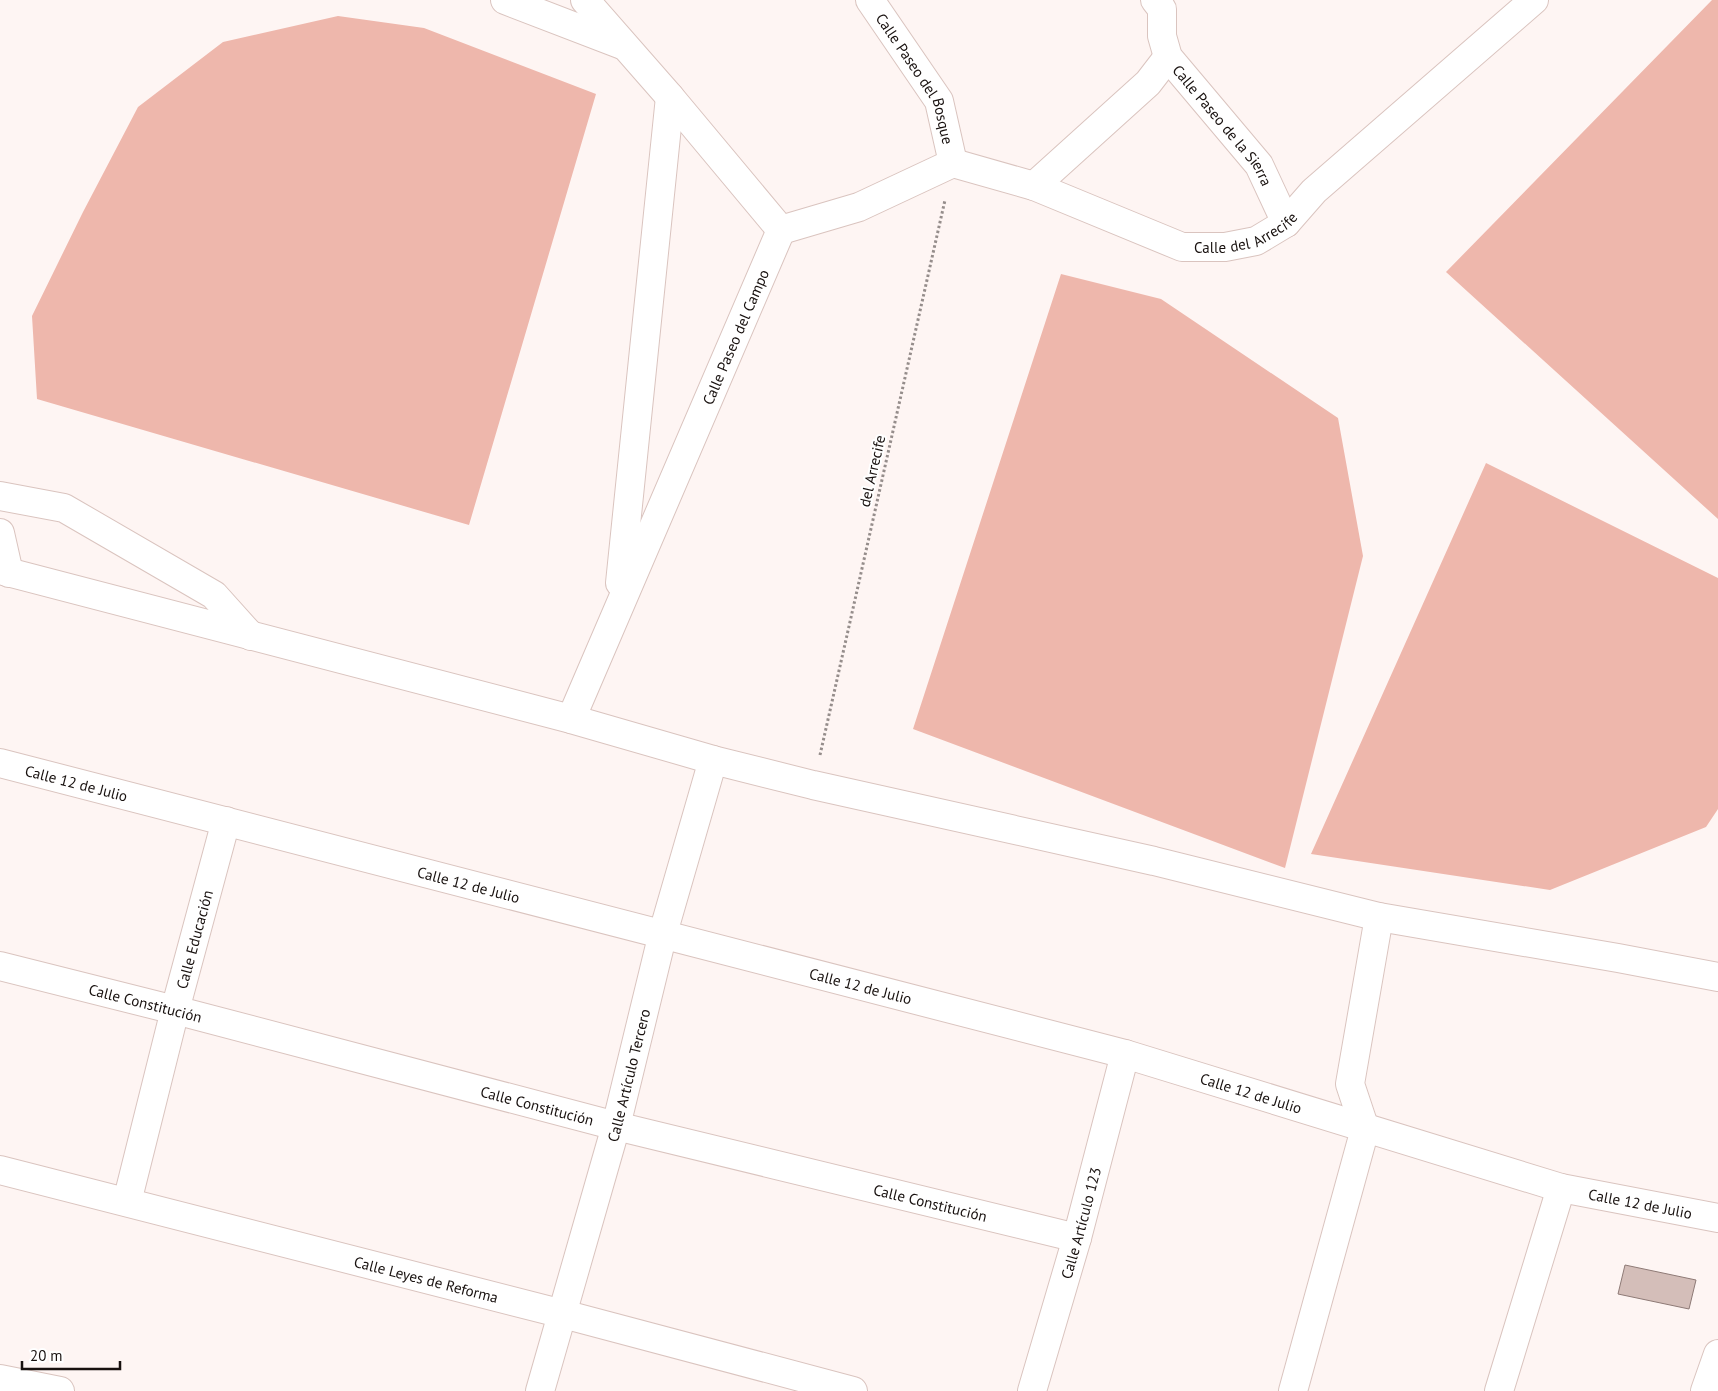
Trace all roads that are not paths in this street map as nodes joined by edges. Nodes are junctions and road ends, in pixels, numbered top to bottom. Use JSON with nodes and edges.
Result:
{"nodes":[{"id":1,"x":505,"y":0,"type":"edge"},
{"id":2,"x":586,"y":0,"type":"edge"},
{"id":3,"x":1534,"y":0,"type":"edge"},
{"id":4,"x":875,"y":2,"type":"edge"},
{"id":5,"x":1163,"y":3,"type":"edge"},
{"id":6,"x":626,"y":46,"type":"junction"},
{"id":7,"x":1168,"y":57,"type":"junction"},
{"id":8,"x":670,"y":97,"type":"junction"},
{"id":9,"x":953,"y":162,"type":"junction"},
{"id":10,"x":1034,"y":186,"type":"junction"},
{"id":11,"x":1286,"y":223,"type":"junction"},
{"id":12,"x":780,"y":230,"type":"junction"},
{"id":13,"x":0,"y":496,"type":"edge"},
{"id":14,"x":0,"y":533,"type":"edge"},
{"id":15,"x":4,"y":571,"type":"edge"},
{"id":16,"x":617,"y":612,"type":"junction"},
{"id":17,"x":251,"y":636,"type":"junction"},
{"id":18,"x":571,"y":719,"type":"junction"},
{"id":19,"x":713,"y":760,"type":"junction"},
{"id":20,"x":0,"y":763,"type":"edge"},
{"id":21,"x":226,"y":821,"type":"junction"},
{"id":22,"x":1379,"y":917,"type":"junction"},
{"id":23,"x":663,"y":933,"type":"junction"},
{"id":24,"x":0,"y":966,"type":"edge"},
{"id":25,"x":1718,"y":977,"type":"edge"},
{"id":26,"x":175,"y":1010,"type":"junction"},
{"id":27,"x":1125,"y":1054,"type":"junction"},
{"id":28,"x":616,"y":1126,"type":"junction"},
{"id":29,"x":1365,"y":1129,"type":"junction"},
{"id":30,"x":0,"y":1170,"type":"edge"},
{"id":31,"x":1561,"y":1188,"type":"junction"},
{"id":32,"x":127,"y":1202,"type":"junction"},
{"id":33,"x":1718,"y":1218,"type":"edge"},
{"id":34,"x":1077,"y":1238,"type":"junction"},
{"id":35,"x":562,"y":1314,"type":"junction"},
{"id":36,"x":1718,"y":1354,"type":"edge"},
{"id":37,"x":0,"y":1379,"type":"edge"},
{"id":38,"x":60,"y":1391,"type":"edge"},
{"id":39,"x":540,"y":1391,"type":"edge"},
{"id":40,"x":853,"y":1391,"type":"edge"},
{"id":41,"x":1032,"y":1391,"type":"edge"},
{"id":42,"x":1293,"y":1391,"type":"edge"},
{"id":43,"x":1499,"y":1391,"type":"edge"},
{"id":44,"x":1706,"y":1391,"type":"edge"}],
"edges":[{"from":1,"to":6,"type":"street"},
{"from":2,"to":6,"type":"street"},
{"from":3,"to":11,"type":"street","name":"Calle del Arrecife"},
{"from":4,"to":9,"type":"street","name":"Calle Paseo del Bosque"},
{"from":5,"to":7,"type":"street","name":"Calle Paseo de la Sierra"},
{"from":6,"to":8,"type":"street"},
{"from":7,"to":10,"type":"street"},
{"from":7,"to":11,"type":"street","name":"Calle Paseo de la Sierra"},
{"from":8,"to":12,"type":"street"},
{"from":8,"to":16,"type":"street"},
{"from":9,"to":10,"type":"street","name":"Calle del Arrecife"},
{"from":9,"to":12,"type":"street"},
{"from":10,"to":11,"type":"street","name":"Calle del Arrecife"},
{"from":12,"to":16,"type":"street","name":"Calle Paseo del Campo"},
{"from":13,"to":17,"type":"street"},
{"from":14,"to":15,"type":"street"},
{"from":15,"to":17,"type":"street"},
{"from":16,"to":18,"type":"street","name":"Calle Paseo del Campo"},
{"from":17,"to":18,"type":"street"},
{"from":18,"to":19,"type":"street"},
{"from":19,"to":22,"type":"street"},
{"from":19,"to":23,"type":"street","name":"Calle Artículo Tercero"},
{"from":20,"to":21,"type":"street","name":"Calle 12 de Julio"},
{"from":21,"to":23,"type":"street","name":"Calle 12 de Julio"},
{"from":21,"to":26,"type":"street","name":"Calle Educación"},
{"from":22,"to":25,"type":"street"},
{"from":22,"to":29,"type":"street"},
{"from":23,"to":27,"type":"street","name":"Calle 12 de Julio"},
{"from":23,"to":28,"type":"street","name":"Calle Artículo Tercero"},
{"from":24,"to":26,"type":"street","name":"Calle Constitución"},
{"from":26,"to":28,"type":"street","name":"Calle Constitución"},
{"from":26,"to":32,"type":"street","name":"Calle Educación"},
{"from":27,"to":29,"type":"street","name":"Calle 12 de Julio"},
{"from":27,"to":34,"type":"street","name":"Calle Artículo 123"},
{"from":28,"to":34,"type":"street","name":"Calle Constitución"},
{"from":28,"to":35,"type":"street","name":"Calle Artículo Tercero"},
{"from":29,"to":31,"type":"street","name":"Calle 12 de Julio"},
{"from":29,"to":42,"type":"street"},
{"from":30,"to":32,"type":"street","name":"Calle Leyes de Reforma"},
{"from":31,"to":33,"type":"street","name":"Calle 12 de Julio"},
{"from":31,"to":43,"type":"street"},
{"from":32,"to":35,"type":"street","name":"Calle Leyes de Reforma"},
{"from":34,"to":41,"type":"street","name":"Calle Artículo 123"},
{"from":35,"to":39,"type":"street","name":"Calle Artículo Tercero"},
{"from":35,"to":40,"type":"street","name":"Calle Leyes de Reforma"},
{"from":36,"to":44,"type":"street"},
{"from":37,"to":38,"type":"street"}]}
